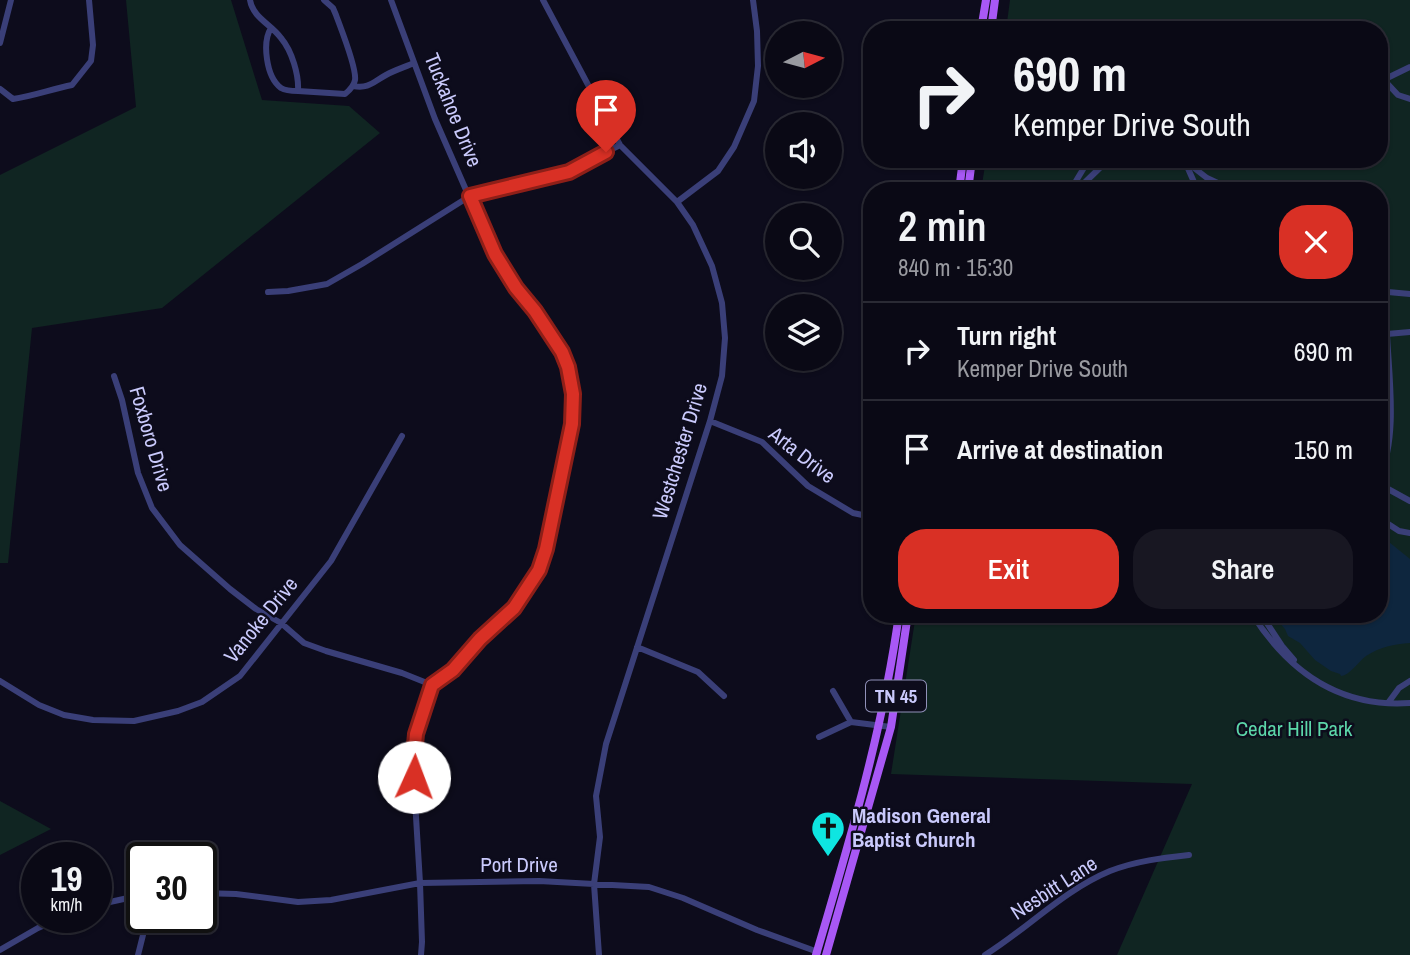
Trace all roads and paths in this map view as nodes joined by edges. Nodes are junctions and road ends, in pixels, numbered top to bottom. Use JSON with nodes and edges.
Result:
{"nodes":[{"id":1,"x":11,"y":0,"type":"edge"},
{"id":2,"x":89,"y":0,"type":"edge"},
{"id":3,"x":250,"y":0,"type":"edge"},
{"id":4,"x":324,"y":0,"type":"edge"},
{"id":5,"x":391,"y":0,"type":"edge"},
{"id":6,"x":543,"y":0,"type":"edge"},
{"id":7,"x":753,"y":0,"type":"edge"},
{"id":8,"x":986,"y":0,"type":"edge"},
{"id":9,"x":995,"y":0,"type":"edge"},
{"id":10,"x":982,"y":21,"type":"edge"},
{"id":11,"x":992,"y":21,"type":"edge"},
{"id":12,"x":271,"y":28,"type":"junction"},
{"id":13,"x":0,"y":43,"type":"edge"},
{"id":14,"x":414,"y":63,"type":"junction"},
{"id":15,"x":1410,"y":66,"type":"edge"},
{"id":16,"x":1388,"y":78,"type":"edge"},
{"id":17,"x":353,"y":86,"type":"junction"},
{"id":18,"x":1388,"y":86,"type":"edge"},
{"id":19,"x":0,"y":89,"type":"edge"},
{"id":20,"x":298,"y":91,"type":"junction"},
{"id":21,"x":1410,"y":99,"type":"edge"},
{"id":22,"x":620,"y":145,"type":"junction"},
{"id":23,"x":1100,"y":168,"type":"edge"},
{"id":24,"x":1194,"y":168,"type":"edge"},
{"id":25,"x":1085,"y":182,"type":"edge"},
{"id":26,"x":1216,"y":182,"type":"edge"},
{"id":27,"x":470,"y":196,"type":"junction"},
{"id":28,"x":677,"y":202,"type":"junction"},
{"id":29,"x":268,"y":292,"type":"dead end"},
{"id":30,"x":1388,"y":292,"type":"edge"},
{"id":31,"x":1410,"y":294,"type":"edge"},
{"id":32,"x":1410,"y":332,"type":"edge"},
{"id":33,"x":1388,"y":334,"type":"edge"},
{"id":34,"x":1388,"y":365,"type":"edge"},
{"id":35,"x":114,"y":376,"type":"dead end"},
{"id":36,"x":710,"y":421,"type":"junction"},
{"id":37,"x":402,"y":436,"type":"dead end"},
{"id":38,"x":1388,"y":445,"type":"edge"},
{"id":39,"x":1388,"y":489,"type":"edge"},
{"id":40,"x":1410,"y":501,"type":"edge"},
{"id":41,"x":863,"y":515,"type":"edge"},
{"id":42,"x":1388,"y":523,"type":"edge"},
{"id":43,"x":1410,"y":533,"type":"edge"},
{"id":44,"x":281,"y":623,"type":"junction"},
{"id":45,"x":897,"y":623,"type":"edge"},
{"id":46,"x":907,"y":623,"type":"edge"},
{"id":47,"x":1258,"y":623,"type":"edge"},
{"id":48,"x":1267,"y":623,"type":"edge"},
{"id":49,"x":637,"y":646,"type":"junction"},
{"id":50,"x":1316,"y":680,"type":"junction"},
{"id":51,"x":0,"y":681,"type":"edge"},
{"id":52,"x":1410,"y":681,"type":"edge"},
{"id":53,"x":432,"y":685,"type":"junction"},
{"id":54,"x":833,"y":691,"type":"dead end"},
{"id":55,"x":723,"y":696,"type":"dead end"},
{"id":56,"x":1410,"y":703,"type":"edge"},
{"id":57,"x":1388,"y":704,"type":"junction"},
{"id":58,"x":851,"y":722,"type":"junction"},
{"id":59,"x":880,"y":725,"type":"junction"},
{"id":60,"x":891,"y":727,"type":"junction"},
{"id":61,"x":819,"y":737,"type":"dead end"},
{"id":62,"x":1189,"y":855,"type":"dead end"},
{"id":63,"x":420,"y":883,"type":"junction"},
{"id":64,"x":594,"y":884,"type":"junction"},
{"id":65,"x":217,"y":893,"type":"edge"},
{"id":66,"x":29,"y":933,"type":"edge"},
{"id":67,"x":143,"y":933,"type":"edge"},
{"id":68,"x":0,"y":950,"type":"edge"},
{"id":69,"x":823,"y":954,"type":"edge"},
{"id":70,"x":138,"y":955,"type":"edge"},
{"id":71,"x":421,"y":955,"type":"edge"},
{"id":72,"x":599,"y":955,"type":"edge"},
{"id":73,"x":985,"y":955,"type":"edge"}],
"edges":[{"from":1,"to":13,"type":"street"},
{"from":2,"to":19,"type":"street"},
{"from":3,"to":12,"type":"street"},
{"from":4,"to":17,"type":"street"},
{"from":5,"to":14,"type":"street","name":"Tuckahoe Drive"},
{"from":6,"to":22,"type":"street","name":"Westchester Drive"},
{"from":7,"to":28,"type":"street"},
{"from":8,"to":10,"type":"main road"},
{"from":9,"to":11,"type":"main road"},
{"from":12,"to":20,"type":"street"},
{"from":12,"to":20,"type":"street"},
{"from":14,"to":17,"type":"street"},
{"from":14,"to":27,"type":"street","name":"Tuckahoe Drive"},
{"from":15,"to":16,"type":"street"},
{"from":17,"to":20,"type":"street"},
{"from":18,"to":21,"type":"street"},
{"from":22,"to":27,"type":"street"},
{"from":22,"to":28,"type":"street","name":"Westchester Drive"},
{"from":23,"to":25,"type":"street"},
{"from":24,"to":26,"type":"street"},
{"from":27,"to":29,"type":"street"},
{"from":27,"to":53,"type":"street","name":"Tuckahoe Drive"},
{"from":28,"to":36,"type":"street","name":"Westchester Drive"},
{"from":30,"to":31,"type":"street"},
{"from":32,"to":33,"type":"street"},
{"from":34,"to":38,"type":"street"},
{"from":35,"to":44,"type":"street","name":"Foxboro Drive"},
{"from":36,"to":41,"type":"street","name":"Arta Drive"},
{"from":36,"to":49,"type":"street","name":"Westchester Drive"},
{"from":37,"to":44,"type":"street","name":"Vanoke Drive"},
{"from":39,"to":40,"type":"street"},
{"from":42,"to":43,"type":"street"},
{"from":44,"to":51,"type":"street","name":"Vanoke Drive"},
{"from":44,"to":53,"type":"street","name":"Foxboro Drive"},
{"from":45,"to":59,"type":"main road","number":"TN 45"},
{"from":46,"to":60,"type":"main road","number":"TN 45"},
{"from":47,"to":50,"type":"street"},
{"from":48,"to":50,"type":"street"},
{"from":49,"to":55,"type":"street"},
{"from":49,"to":64,"type":"street","name":"Westchester Drive"},
{"from":50,"to":57,"type":"street"},
{"from":52,"to":57,"type":"street"},
{"from":53,"to":63,"type":"street"},
{"from":54,"to":58,"type":"street"},
{"from":56,"to":57,"type":"street"},
{"from":58,"to":59,"type":"street"},
{"from":58,"to":61,"type":"street"},
{"from":59,"to":60,"type":"street"},
{"from":59,"to":69,"type":"main road","number":"TN 45"},
{"from":60,"to":69,"type":"main road","number":"TN 45"},
{"from":62,"to":73,"type":"street","name":"Nesbitt Lane"},
{"from":63,"to":64,"type":"street","name":"Port Drive"},
{"from":63,"to":65,"type":"street","name":"Port Drive"},
{"from":63,"to":71,"type":"street"},
{"from":64,"to":69,"type":"street","name":"Port Drive"},
{"from":64,"to":72,"type":"street","name":"Westchester Drive"},
{"from":66,"to":68,"type":"street"},
{"from":67,"to":70,"type":"street"}]}
